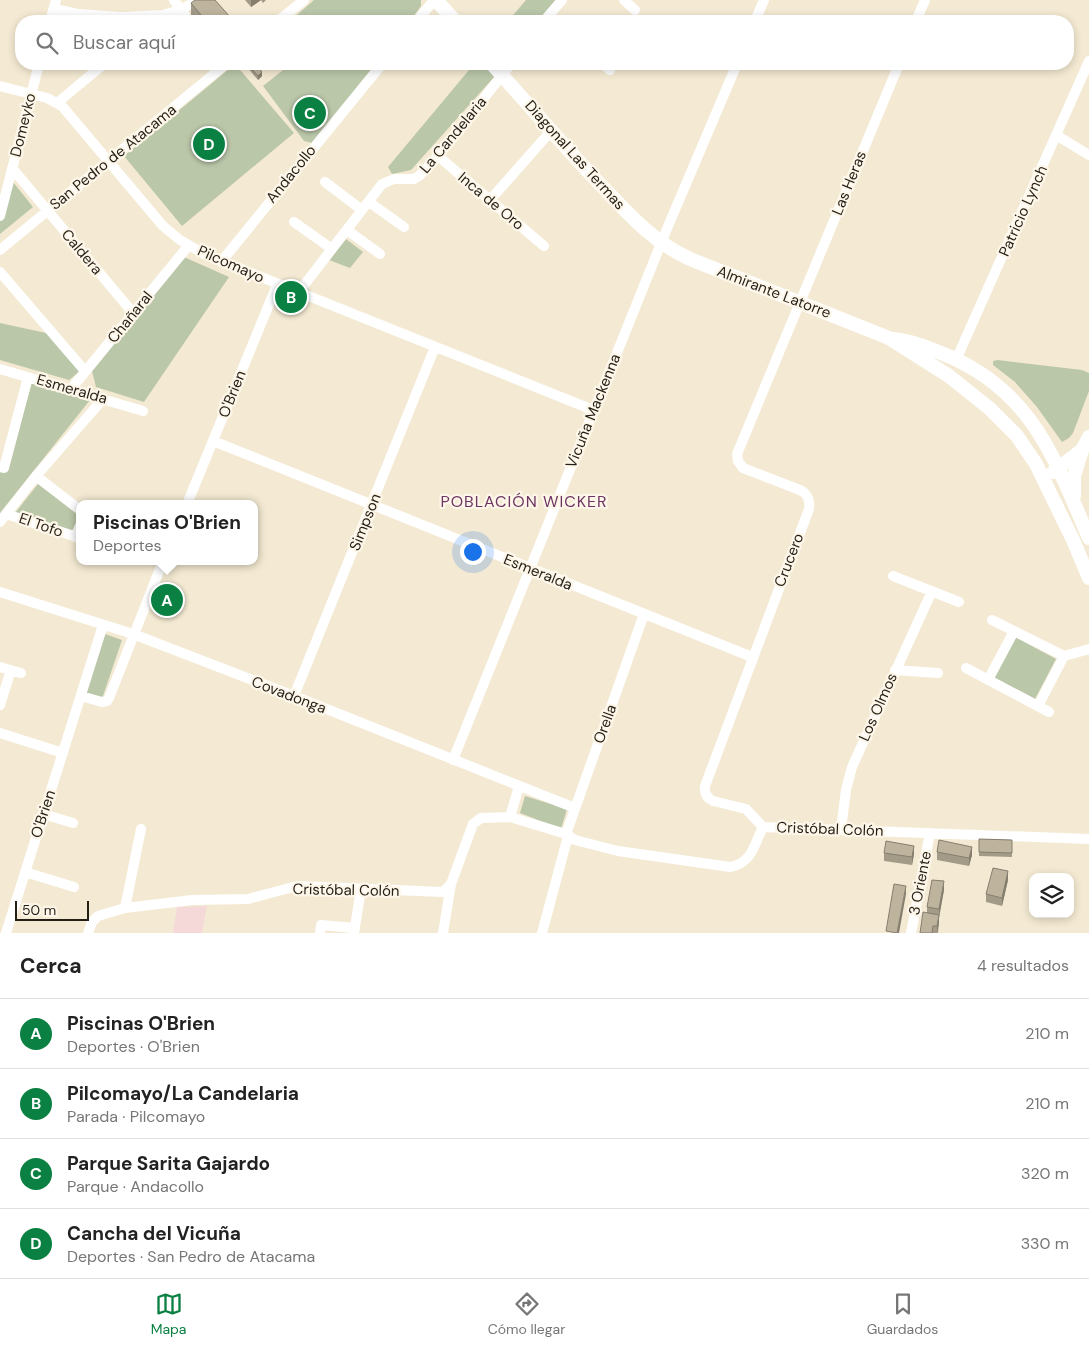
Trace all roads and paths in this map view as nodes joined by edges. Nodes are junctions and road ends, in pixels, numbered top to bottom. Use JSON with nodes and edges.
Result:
{"nodes":[{"id":1,"x":174,"y":0,"type":"edge"},
{"id":2,"x":198,"y":0,"type":"edge"},
{"id":3,"x":304,"y":0,"type":"edge"},
{"id":4,"x":435,"y":0,"type":"edge"},
{"id":5,"x":562,"y":0,"type":"edge"},
{"id":6,"x":624,"y":0,"type":"edge"},
{"id":7,"x":764,"y":0,"type":"edge"},
{"id":8,"x":925,"y":0,"type":"edge"},
{"id":9,"x":55,"y":5,"type":"edge"},
{"id":10,"x":180,"y":10,"type":"junction"},
{"id":11,"x":635,"y":10,"type":"dead end"},
{"id":12,"x":92,"y":15,"type":"edge"},
{"id":13,"x":167,"y":15,"type":"edge"},
{"id":14,"x":184,"y":15,"type":"edge"},
{"id":15,"x":285,"y":15,"type":"edge"},
{"id":16,"x":422,"y":15,"type":"edge"},
{"id":17,"x":449,"y":15,"type":"edge"},
{"id":18,"x":552,"y":15,"type":"edge"},
{"id":19,"x":758,"y":15,"type":"edge"},
{"id":20,"x":919,"y":15,"type":"edge"},
{"id":21,"x":1089,"y":61,"type":"edge"},
{"id":22,"x":37,"y":70,"type":"edge"},
{"id":23,"x":97,"y":70,"type":"edge"},
{"id":24,"x":217,"y":70,"type":"edge"},
{"id":25,"x":377,"y":70,"type":"edge"},
{"id":26,"x":497,"y":70,"type":"edge"},
{"id":27,"x":506,"y":70,"type":"edge"},
{"id":28,"x":733,"y":70,"type":"edge"},
{"id":29,"x":896,"y":70,"type":"edge"},
{"id":30,"x":502,"y":75,"type":"junction"},
{"id":31,"x":0,"y":86,"type":"edge"},
{"id":32,"x":31,"y":94,"type":"junction"},
{"id":33,"x":57,"y":103,"type":"junction"},
{"id":34,"x":551,"y":131,"type":"junction"},
{"id":35,"x":1056,"y":135,"type":"junction"},
{"id":36,"x":1089,"y":155,"type":"edge"},
{"id":37,"x":438,"y":156,"type":"junction"},
{"id":38,"x":109,"y":162,"type":"junction"},
{"id":39,"x":12,"y":168,"type":"junction"},
{"id":40,"x":325,"y":182,"type":"dead end"},
{"id":41,"x":490,"y":200,"type":"junction"},
{"id":42,"x":365,"y":206,"type":"junction"},
{"id":43,"x":48,"y":211,"type":"junction"},
{"id":44,"x":0,"y":216,"type":"edge"},
{"id":45,"x":294,"y":222,"type":"dead end"},
{"id":46,"x":404,"y":227,"type":"dead end"},
{"id":47,"x":346,"y":230,"type":"junction"},
{"id":48,"x":661,"y":242,"type":"junction"},
{"id":49,"x":189,"y":246,"type":"junction"},
{"id":50,"x":544,"y":246,"type":"dead end"},
{"id":51,"x":332,"y":249,"type":"junction"},
{"id":52,"x":0,"y":250,"type":"edge"},
{"id":53,"x":380,"y":254,"type":"dead end"},
{"id":54,"x":221,"y":262,"type":"junction"},
{"id":55,"x":0,"y":272,"type":"edge"},
{"id":56,"x":278,"y":285,"type":"junction"},
{"id":57,"x":298,"y":293,"type":"junction"},
{"id":58,"x":800,"y":303,"type":"junction"},
{"id":59,"x":133,"y":313,"type":"junction"},
{"id":60,"x":889,"y":338,"type":"junction"},
{"id":61,"x":436,"y":347,"type":"junction"},
{"id":62,"x":956,"y":360,"type":"junction"},
{"id":63,"x":0,"y":369,"type":"edge"},
{"id":64,"x":85,"y":371,"type":"junction"},
{"id":65,"x":28,"y":376,"type":"junction"},
{"id":66,"x":71,"y":390,"type":"junction"},
{"id":67,"x":103,"y":399,"type":"junction"},
{"id":68,"x":593,"y":410,"type":"junction"},
{"id":69,"x":143,"y":411,"type":"dead end"},
{"id":70,"x":1089,"y":437,"type":"edge"},
{"id":71,"x":213,"y":441,"type":"junction"},
{"id":72,"x":1082,"y":450,"type":"junction"},
{"id":73,"x":2,"y":468,"type":"edge"},
{"id":74,"x":1059,"y":468,"type":"junction"},
{"id":75,"x":36,"y":476,"type":"junction"},
{"id":76,"x":1045,"y":478,"type":"junction"},
{"id":77,"x":189,"y":500,"type":"edge"},
{"id":78,"x":372,"y":505,"type":"junction"},
{"id":79,"x":76,"y":507,"type":"edge"},
{"id":80,"x":1078,"y":511,"type":"junction"},
{"id":81,"x":3,"y":518,"type":"edge"},
{"id":82,"x":76,"y":538,"type":"edge"},
{"id":83,"x":1089,"y":538,"type":"edge"},
{"id":84,"x":161,"y":565,"type":"edge"},
{"id":85,"x":531,"y":568,"type":"junction"},
{"id":86,"x":893,"y":576,"type":"dead end"},
{"id":87,"x":1089,"y":578,"type":"edge"},
{"id":88,"x":932,"y":591,"type":"junction"},
{"id":89,"x":0,"y":592,"type":"edge"},
{"id":90,"x":959,"y":602,"type":"dead end"},
{"id":91,"x":644,"y":614,"type":"junction"},
{"id":92,"x":992,"y":620,"type":"dead end"},
{"id":93,"x":103,"y":625,"type":"junction"},
{"id":94,"x":1014,"y":632,"type":"junction"},
{"id":95,"x":133,"y":634,"type":"junction"},
{"id":96,"x":1089,"y":649,"type":"edge"},
{"id":97,"x":1064,"y":656,"type":"junction"},
{"id":98,"x":752,"y":657,"type":"junction"},
{"id":99,"x":0,"y":667,"type":"edge"},
{"id":100,"x":966,"y":668,"type":"dead end"},
{"id":101,"x":896,"y":670,"type":"junction"},
{"id":102,"x":938,"y":673,"type":"dead end"},
{"id":103,"x":988,"y":680,"type":"junction"},
{"id":104,"x":81,"y":696,"type":"junction"},
{"id":105,"x":294,"y":696,"type":"junction"},
{"id":106,"x":0,"y":705,"type":"edge"},
{"id":107,"x":1038,"y":706,"type":"junction"},
{"id":108,"x":1049,"y":712,"type":"dead end"},
{"id":109,"x":0,"y":733,"type":"edge"},
{"id":110,"x":63,"y":753,"type":"junction"},
{"id":111,"x":453,"y":760,"type":"junction"},
{"id":112,"x":519,"y":786,"type":"junction"},
{"id":113,"x":575,"y":808,"type":"junction"},
{"id":114,"x":43,"y":814,"type":"junction"},
{"id":115,"x":510,"y":816,"type":"junction"},
{"id":116,"x":73,"y":823,"type":"dead end"},
{"id":117,"x":763,"y":827,"type":"junction"},
{"id":118,"x":141,"y":829,"type":"dead end"},
{"id":119,"x":841,"y":829,"type":"junction"},
{"id":120,"x":930,"y":832,"type":"junction"},
{"id":121,"x":567,"y":835,"type":"junction"},
{"id":122,"x":1089,"y":839,"type":"edge"},
{"id":123,"x":25,"y":872,"type":"junction"},
{"id":124,"x":451,"y":884,"type":"junction"},
{"id":125,"x":74,"y":888,"type":"dead end"},
{"id":126,"x":361,"y":888,"type":"junction"},
{"id":127,"x":125,"y":908,"type":"junction"},
{"id":128,"x":354,"y":930,"type":"edge"},
{"id":129,"x":6,"y":933,"type":"edge"},
{"id":130,"x":88,"y":933,"type":"edge"},
{"id":131,"x":320,"y":933,"type":"edge"},
{"id":132,"x":444,"y":933,"type":"edge"},
{"id":133,"x":542,"y":933,"type":"edge"},
{"id":134,"x":911,"y":933,"type":"edge"}],
"edges":[{"from":1,"to":10,"type":"street"},
{"from":2,"to":10,"type":"street"},
{"from":3,"to":15,"type":"street"},
{"from":4,"to":16,"type":"street"},
{"from":4,"to":17,"type":"main road"},
{"from":5,"to":18,"type":"street"},
{"from":6,"to":11,"type":"street"},
{"from":7,"to":19,"type":"street"},
{"from":8,"to":20,"type":"street"},
{"from":9,"to":12,"type":"street"},
{"from":10,"to":13,"type":"street"},
{"from":10,"to":14,"type":"street"},
{"from":21,"to":35,"type":"street","name":"Patricio Lynch"},
{"from":22,"to":32,"type":"street","name":"Domeyko"},
{"from":23,"to":33,"type":"street"},
{"from":24,"to":38,"type":"street","name":"San Pedro de Atacama"},
{"from":25,"to":54,"type":"street","name":"Andacollo"},
{"from":26,"to":30,"type":"main road","name":"Diagonal Las Termas"},
{"from":27,"to":30,"type":"street","name":"La Candelaria"},
{"from":28,"to":48,"type":"street","name":"Vicuña Mackenna"},
{"from":29,"to":58,"type":"street","name":"Las Heras"},
{"from":30,"to":34,"type":"main road","name":"Diagonal Las Termas"},
{"from":30,"to":37,"type":"street","name":"La Candelaria"},
{"from":31,"to":32,"type":"street","name":"Pilcomayo"},
{"from":32,"to":33,"type":"street","name":"Pilcomayo"},
{"from":32,"to":39,"type":"street","name":"Domeyko"},
{"from":33,"to":38,"type":"street","name":"Pilcomayo"},
{"from":34,"to":41,"type":"street"},
{"from":34,"to":48,"type":"main road","name":"Diagonal Las Termas"},
{"from":35,"to":36,"type":"street"},
{"from":35,"to":62,"type":"street","name":"Patricio Lynch"},
{"from":37,"to":41,"type":"street","name":"Inca de Oro"},
{"from":37,"to":42,"type":"street","name":"La Candelaria"},
{"from":38,"to":43,"type":"street","name":"San Pedro de Atacama"},
{"from":38,"to":49,"type":"street","name":"Pilcomayo"},
{"from":39,"to":43,"type":"street","name":"Caldera"},
{"from":39,"to":44,"type":"street","name":"Domeyko"},
{"from":40,"to":42,"type":"street"},
{"from":41,"to":50,"type":"street","name":"Inca de Oro"},
{"from":42,"to":46,"type":"street"},
{"from":42,"to":47,"type":"street"},
{"from":43,"to":52,"type":"street","name":"San Pedro de Atacama"},
{"from":43,"to":59,"type":"street","name":"Caldera"},
{"from":45,"to":51,"type":"street"},
{"from":47,"to":51,"type":"street"},
{"from":47,"to":53,"type":"street"},
{"from":48,"to":58,"type":"main road","name":"Almirante Latorre"},
{"from":48,"to":68,"type":"street","name":"Vicuña Mackenna"},
{"from":49,"to":54,"type":"street","name":"Pilcomayo"},
{"from":49,"to":59,"type":"street","name":"Chañaral"},
{"from":51,"to":57,"type":"street"},
{"from":54,"to":56,"type":"street","name":"Pilcomayo"},
{"from":55,"to":64,"type":"street"},
{"from":56,"to":57,"type":"street","name":"Pilcomayo"},
{"from":56,"to":71,"type":"street","name":"O'Brien"},
{"from":57,"to":61,"type":"street","name":"Pilcomayo"},
{"from":58,"to":60,"type":"main road","name":"Almirante Latorre"},
{"from":58,"to":98,"type":"street","name":"Crucero"},
{"from":59,"to":64,"type":"street","name":"Chañaral"},
{"from":60,"to":62,"type":"main road","name":"Almirante Latorre"},
{"from":60,"to":76,"type":"main road","name":"Almirante Latorre"},
{"from":61,"to":68,"type":"street","name":"Pilcomayo"},
{"from":61,"to":78,"type":"street","name":"Simpson"},
{"from":62,"to":74,"type":"main road","name":"Almirante Latorre"},
{"from":63,"to":65,"type":"street","name":"Esmeralda"},
{"from":64,"to":66,"type":"street","name":"Chañaral"},
{"from":65,"to":66,"type":"street","name":"Esmeralda"},
{"from":65,"to":73,"type":"street"},
{"from":66,"to":67,"type":"street","name":"Esmeralda"},
{"from":67,"to":69,"type":"street","name":"Esmeralda"},
{"from":67,"to":75,"type":"street"},
{"from":68,"to":85,"type":"street","name":"Vicuña Mackenna"},
{"from":70,"to":72,"type":"main road"},
{"from":71,"to":77,"type":"street","name":"O'Brien"},
{"from":71,"to":78,"type":"street","name":"Esmeralda"},
{"from":72,"to":74,"type":"main road"},
{"from":72,"to":80,"type":"main road"},
{"from":74,"to":76,"type":"main road"},
{"from":74,"to":80,"type":"main road","name":"Almirante Latorre"},
{"from":75,"to":79,"type":"street","name":"El Tofo"},
{"from":75,"to":81,"type":"street"},
{"from":76,"to":87,"type":"main road","name":"Almirante Latorre"},
{"from":78,"to":85,"type":"street","name":"Esmeralda"},
{"from":78,"to":105,"type":"street","name":"Simpson"},
{"from":80,"to":83,"type":"main road"},
{"from":81,"to":82,"type":"street","name":"El Tofo"},
{"from":84,"to":95,"type":"street"},
{"from":85,"to":91,"type":"street","name":"Esmeralda"},
{"from":85,"to":111,"type":"street","name":"Vicuña Mackenna"},
{"from":86,"to":88,"type":"street"},
{"from":88,"to":90,"type":"street"},
{"from":88,"to":101,"type":"street","name":"Los Olmos"},
{"from":89,"to":93,"type":"street","name":"Covadonga"},
{"from":91,"to":98,"type":"street","name":"Esmeralda"},
{"from":91,"to":113,"type":"street","name":"Orella"},
{"from":92,"to":94,"type":"street"},
{"from":93,"to":95,"type":"street","name":"Covadonga"},
{"from":93,"to":104,"type":"street","name":"O'Brien"},
{"from":94,"to":97,"type":"street"},
{"from":94,"to":103,"type":"street"},
{"from":95,"to":104,"type":"street"},
{"from":95,"to":105,"type":"street","name":"Covadonga"},
{"from":96,"to":97,"type":"street"},
{"from":97,"to":107,"type":"street"},
{"from":98,"to":117,"type":"street","name":"Crucero"},
{"from":99,"to":106,"type":"street"},
{"from":100,"to":103,"type":"street"},
{"from":101,"to":102,"type":"street"},
{"from":101,"to":119,"type":"street","name":"Los Olmos"},
{"from":103,"to":107,"type":"street"},
{"from":104,"to":110,"type":"street","name":"O'Brien"},
{"from":105,"to":111,"type":"street","name":"Covadonga"},
{"from":107,"to":108,"type":"street"},
{"from":109,"to":110,"type":"street"},
{"from":110,"to":114,"type":"street","name":"O'Brien"},
{"from":111,"to":112,"type":"street","name":"Covadonga"},
{"from":112,"to":113,"type":"street","name":"Covadonga"},
{"from":112,"to":115,"type":"street"},
{"from":113,"to":121,"type":"street","name":"Orella"},
{"from":114,"to":116,"type":"street"},
{"from":114,"to":123,"type":"street","name":"O'Brien"},
{"from":115,"to":121,"type":"street","name":"Cristóbal Colón"},
{"from":115,"to":124,"type":"street","name":"Cristóbal Colón"},
{"from":117,"to":119,"type":"street","name":"Cristóbal Colón"},
{"from":117,"to":121,"type":"street","name":"Cristóbal Colón"},
{"from":118,"to":127,"type":"street"},
{"from":119,"to":120,"type":"street","name":"Cristóbal Colón"},
{"from":120,"to":122,"type":"street","name":"Cristóbal Colón"},
{"from":120,"to":134,"type":"street","name":"3 Oriente"},
{"from":121,"to":133,"type":"street","name":"Orella"},
{"from":123,"to":125,"type":"street"},
{"from":123,"to":129,"type":"street","name":"O'Brien"},
{"from":124,"to":126,"type":"street","name":"Cristóbal Colón"},
{"from":124,"to":132,"type":"street"},
{"from":126,"to":127,"type":"street","name":"Cristóbal Colón"},
{"from":126,"to":128,"type":"street"},
{"from":127,"to":130,"type":"street","name":"Cristóbal Colón"},
{"from":128,"to":131,"type":"street"}]}
